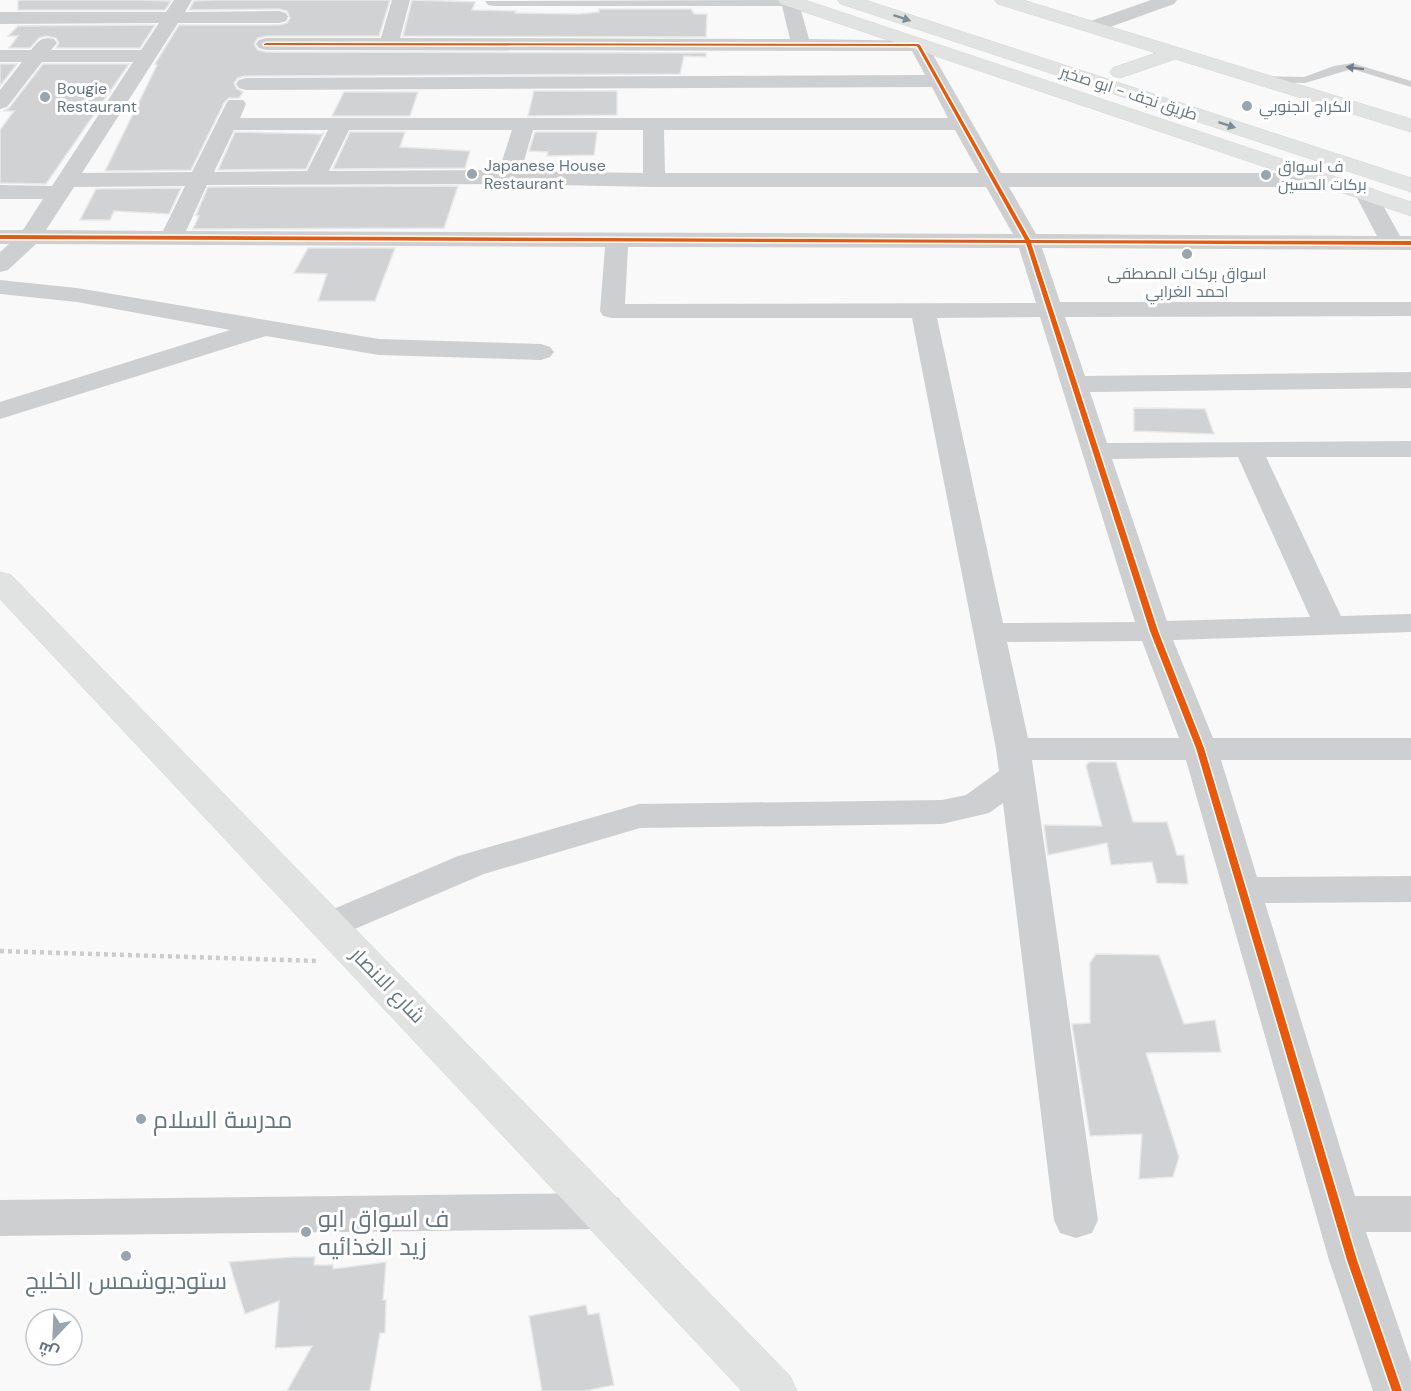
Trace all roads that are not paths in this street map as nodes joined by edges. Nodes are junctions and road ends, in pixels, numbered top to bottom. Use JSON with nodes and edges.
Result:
{"nodes":[{"id":1,"x":78,"y":0,"type":"edge"},
{"id":2,"x":183,"y":0,"type":"edge"},
{"id":3,"x":401,"y":0,"type":"edge"},
{"id":4,"x":494,"y":0,"type":"edge"},
{"id":5,"x":847,"y":0,"type":"edge"},
{"id":6,"x":895,"y":0,"type":"edge"},
{"id":7,"x":1004,"y":0,"type":"edge"},
{"id":8,"x":1168,"y":0,"type":"edge"},
{"id":9,"x":788,"y":1,"type":"edge"},
{"id":10,"x":283,"y":9,"type":"edge"},
{"id":11,"x":0,"y":18,"type":"edge"},
{"id":12,"x":64,"y":18,"type":"junction"},
{"id":13,"x":171,"y":18,"type":"junction"},
{"id":14,"x":1092,"y":27,"type":"junction"},
{"id":15,"x":266,"y":44,"type":"junction"},
{"id":16,"x":389,"y":44,"type":"junction"},
{"id":17,"x":482,"y":44,"type":"junction"},
{"id":18,"x":596,"y":45,"type":"junction"},
{"id":19,"x":801,"y":45,"type":"junction"},
{"id":20,"x":918,"y":45,"type":"junction"},
{"id":21,"x":1174,"y":53,"type":"junction"},
{"id":22,"x":0,"y":56,"type":"edge"},
{"id":23,"x":38,"y":56,"type":"junction"},
{"id":24,"x":147,"y":56,"type":"junction"},
{"id":25,"x":1120,"y":72,"type":"junction"},
{"id":26,"x":1256,"y":78,"type":"junction"},
{"id":27,"x":938,"y":81,"type":"junction"},
{"id":28,"x":593,"y":83,"type":"junction"},
{"id":29,"x":246,"y":84,"type":"junction"},
{"id":30,"x":1411,"y":84,"type":"edge"},
{"id":31,"x":0,"y":103,"type":"edge"},
{"id":32,"x":227,"y":124,"type":"junction"},
{"id":33,"x":342,"y":124,"type":"junction"},
{"id":34,"x":524,"y":124,"type":"junction"},
{"id":35,"x":591,"y":124,"type":"junction"},
{"id":36,"x":653,"y":124,"type":"junction"},
{"id":37,"x":962,"y":124,"type":"junction"},
{"id":38,"x":1411,"y":126,"type":"edge"},
{"id":39,"x":1411,"y":166,"type":"edge"},
{"id":40,"x":508,"y":177,"type":"junction"},
{"id":41,"x":315,"y":178,"type":"junction"},
{"id":42,"x":200,"y":179,"type":"junction"},
{"id":43,"x":654,"y":180,"type":"junction"},
{"id":44,"x":994,"y":180,"type":"junction"},
{"id":45,"x":1324,"y":180,"type":"junction"},
{"id":46,"x":1411,"y":185,"type":"edge"},
{"id":47,"x":63,"y":186,"type":"junction"},
{"id":48,"x":0,"y":192,"type":"edge"},
{"id":49,"x":1366,"y":194,"type":"junction"},
{"id":50,"x":1411,"y":209,"type":"edge"},
{"id":51,"x":31,"y":236,"type":"junction"},
{"id":52,"x":0,"y":237,"type":"edge"},
{"id":53,"x":171,"y":237,"type":"junction"},
{"id":54,"x":617,"y":239,"type":"junction"},
{"id":55,"x":1028,"y":241,"type":"junction"},
{"id":56,"x":1402,"y":243,"type":"edge"},
{"id":57,"x":0,"y":265,"type":"edge"},
{"id":58,"x":0,"y":287,"type":"edge"},
{"id":59,"x":1411,"y":309,"type":"edge"},
{"id":60,"x":1050,"y":310,"type":"junction"},
{"id":61,"x":923,"y":311,"type":"junction"},
{"id":62,"x":265,"y":328,"type":"junction"},
{"id":63,"x":541,"y":352,"type":"dead end"},
{"id":64,"x":1411,"y":380,"type":"edge"},
{"id":65,"x":1074,"y":384,"type":"junction"},
{"id":66,"x":0,"y":411,"type":"edge"},
{"id":67,"x":1248,"y":449,"type":"junction"},
{"id":68,"x":1411,"y":449,"type":"edge"},
{"id":69,"x":1095,"y":451,"type":"junction"},
{"id":70,"x":4,"y":588,"type":"edge"},
{"id":71,"x":1411,"y":623,"type":"edge"},
{"id":72,"x":1330,"y":625,"type":"junction"},
{"id":73,"x":1154,"y":631,"type":"junction"},
{"id":74,"x":990,"y":633,"type":"junction"},
{"id":75,"x":1200,"y":748,"type":"junction"},
{"id":76,"x":1411,"y":749,"type":"edge"},
{"id":77,"x":1015,"y":762,"type":"junction"},
{"id":78,"x":1411,"y":889,"type":"edge"},
{"id":79,"x":1243,"y":890,"type":"junction"},
{"id":80,"x":330,"y":925,"type":"junction"},
{"id":81,"x":603,"y":1211,"type":"junction"},
{"id":82,"x":1340,"y":1214,"type":"junction"},
{"id":83,"x":1411,"y":1214,"type":"edge"},
{"id":84,"x":0,"y":1218,"type":"edge"},
{"id":85,"x":1076,"y":1220,"type":"dead end"},
{"id":86,"x":773,"y":1391,"type":"edge"},
{"id":87,"x":1397,"y":1391,"type":"edge"}],
"edges":[{"from":1,"to":12,"type":"street"},
{"from":2,"to":13,"type":"street"},
{"from":3,"to":16,"type":"street"},
{"from":4,"to":9,"type":"street"},
{"from":4,"to":17,"type":"street"},
{"from":5,"to":46,"type":"main road","name":"طريق نجف - ابو صخير","one_way":true},
{"from":6,"to":25,"type":"main road","name":"طريق نجف - ابو صخير"},
{"from":7,"to":14,"type":"main road"},
{"from":8,"to":14,"type":"street"},
{"from":9,"to":19,"type":"street"},
{"from":9,"to":20,"type":"main road"},
{"from":10,"to":13,"type":"street"},
{"from":10,"to":15,"type":"street"},
{"from":11,"to":12,"type":"street"},
{"from":12,"to":13,"type":"street"},
{"from":12,"to":23,"type":"street"},
{"from":13,"to":24,"type":"street"},
{"from":14,"to":21,"type":"main road"},
{"from":15,"to":16,"type":"street"},
{"from":15,"to":29,"type":"street"},
{"from":16,"to":17,"type":"street"},
{"from":17,"to":18,"type":"street"},
{"from":18,"to":19,"type":"street"},
{"from":18,"to":28,"type":"street"},
{"from":19,"to":20,"type":"street"},
{"from":20,"to":27,"type":"street"},
{"from":20,"to":45,"type":"main road"},
{"from":21,"to":25,"type":"main road"},
{"from":21,"to":26,"type":"main road"},
{"from":22,"to":23,"type":"street"},
{"from":23,"to":24,"type":"street"},
{"from":23,"to":31,"type":"street"},
{"from":24,"to":47,"type":"street"},
{"from":25,"to":39,"type":"main road","name":"طريق نجف - ابو صخير"},
{"from":30,"to":26,"type":"lane","one_way":true},
{"from":26,"to":38,"type":"main road"},
{"from":27,"to":28,"type":"street"},
{"from":27,"to":37,"type":"street"},
{"from":28,"to":29,"type":"street"},
{"from":28,"to":35,"type":"street"},
{"from":29,"to":32,"type":"street"},
{"from":32,"to":33,"type":"street"},
{"from":32,"to":42,"type":"street"},
{"from":33,"to":34,"type":"street"},
{"from":33,"to":41,"type":"street"},
{"from":34,"to":35,"type":"street"},
{"from":34,"to":40,"type":"street"},
{"from":35,"to":36,"type":"street"},
{"from":36,"to":37,"type":"street"},
{"from":36,"to":43,"type":"street"},
{"from":37,"to":44,"type":"street"},
{"from":40,"to":41,"type":"street"},
{"from":40,"to":43,"type":"street"},
{"from":41,"to":42,"type":"street"},
{"from":42,"to":47,"type":"street"},
{"from":42,"to":53,"type":"street"},
{"from":43,"to":44,"type":"street"},
{"from":44,"to":45,"type":"street"},
{"from":44,"to":55,"type":"street"},
{"from":45,"to":49,"type":"main road"},
{"from":47,"to":48,"type":"street"},
{"from":47,"to":51,"type":"street"},
{"from":49,"to":50,"type":"main road"},
{"from":49,"to":56,"type":"street"},
{"from":51,"to":52,"type":"street"},
{"from":51,"to":53,"type":"street"},
{"from":51,"to":57,"type":"street"},
{"from":53,"to":54,"type":"street"},
{"from":54,"to":55,"type":"street"},
{"from":54,"to":61,"type":"street"},
{"from":55,"to":56,"type":"street"},
{"from":55,"to":60,"type":"street"},
{"from":58,"to":62,"type":"street"},
{"from":59,"to":60,"type":"street"},
{"from":60,"to":61,"type":"street"},
{"from":60,"to":65,"type":"street"},
{"from":61,"to":74,"type":"street"},
{"from":62,"to":63,"type":"street"},
{"from":62,"to":66,"type":"street"},
{"from":64,"to":65,"type":"street"},
{"from":65,"to":69,"type":"street"},
{"from":67,"to":68,"type":"street"},
{"from":67,"to":69,"type":"street"},
{"from":67,"to":72,"type":"street"},
{"from":69,"to":73,"type":"street"},
{"from":70,"to":80,"type":"main road","name":"شارع الانصار"},
{"from":71,"to":72,"type":"street"},
{"from":72,"to":73,"type":"street"},
{"from":73,"to":74,"type":"street"},
{"from":73,"to":75,"type":"street"},
{"from":74,"to":77,"type":"street"},
{"from":75,"to":76,"type":"street"},
{"from":75,"to":77,"type":"street"},
{"from":75,"to":79,"type":"street"},
{"from":77,"to":80,"type":"street"},
{"from":77,"to":85,"type":"street"},
{"from":78,"to":79,"type":"street"},
{"from":79,"to":82,"type":"street"},
{"from":80,"to":81,"type":"main road","name":"شارع الانصار"},
{"from":81,"to":84,"type":"street"},
{"from":81,"to":86,"type":"main road","name":"شارع الانصار"},
{"from":82,"to":83,"type":"street"},
{"from":82,"to":87,"type":"street"}]}
